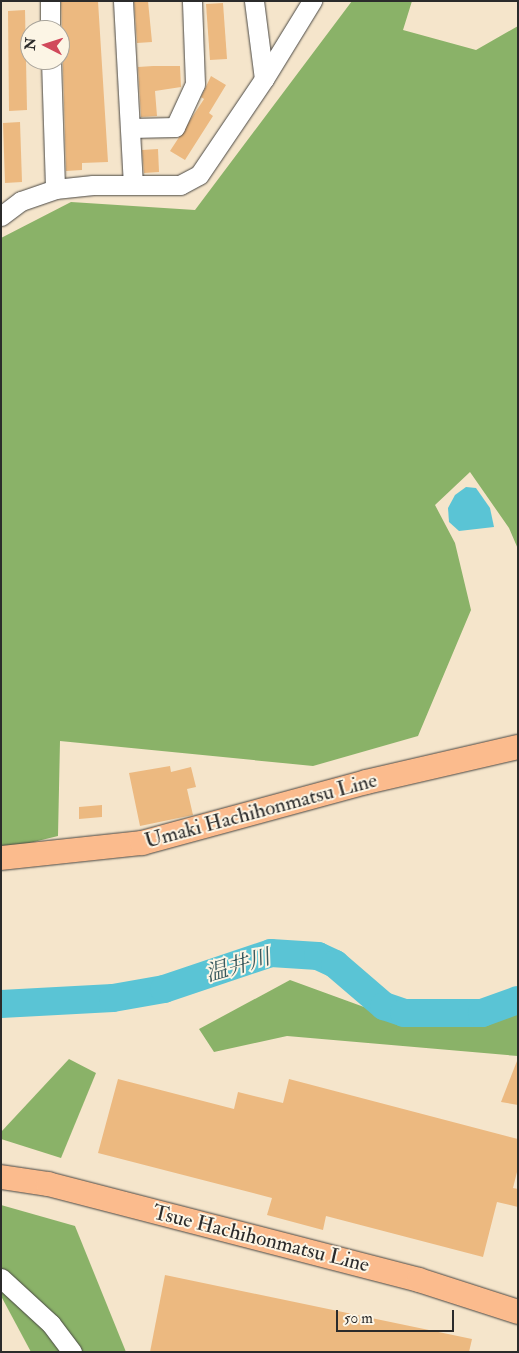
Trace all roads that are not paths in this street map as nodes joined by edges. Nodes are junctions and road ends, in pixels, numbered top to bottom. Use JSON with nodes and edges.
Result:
{"nodes":[{"id":1,"x":50,"y":1,"type":"edge"},
{"id":2,"x":123,"y":1,"type":"edge"},
{"id":3,"x":192,"y":1,"type":"edge"},
{"id":4,"x":254,"y":1,"type":"edge"},
{"id":5,"x":312,"y":1,"type":"edge"},
{"id":6,"x":50,"y":20,"type":"edge"},
{"id":7,"x":51,"y":70,"type":"edge"},
{"id":8,"x":264,"y":79,"type":"junction"},
{"id":9,"x":131,"y":128,"type":"junction"},
{"id":10,"x":133,"y":185,"type":"junction"},
{"id":11,"x":55,"y":189,"type":"junction"},
{"id":12,"x":1,"y":216,"type":"edge"},
{"id":13,"x":518,"y":747,"type":"edge"},
{"id":14,"x":1,"y":858,"type":"edge"},
{"id":15,"x":1,"y":1177,"type":"edge"},
{"id":16,"x":1,"y":1278,"type":"edge"},
{"id":17,"x":518,"y":1312,"type":"edge"},
{"id":18,"x":72,"y":1352,"type":"edge"}],
"edges":[{"from":1,"to":6,"type":"street"},
{"from":2,"to":9,"type":"street"},
{"from":3,"to":9,"type":"street"},
{"from":4,"to":8,"type":"street"},
{"from":5,"to":8,"type":"street"},
{"from":7,"to":11,"type":"street"},
{"from":8,"to":10,"type":"street"},
{"from":9,"to":10,"type":"street"},
{"from":10,"to":11,"type":"street"},
{"from":11,"to":12,"type":"street"},
{"from":13,"to":14,"type":"main road","name":"Umaki Hachihonmatsu Line"},
{"from":15,"to":17,"type":"main road","name":"Tsue Hachihonmatsu Line"},
{"from":16,"to":18,"type":"street"}]}
